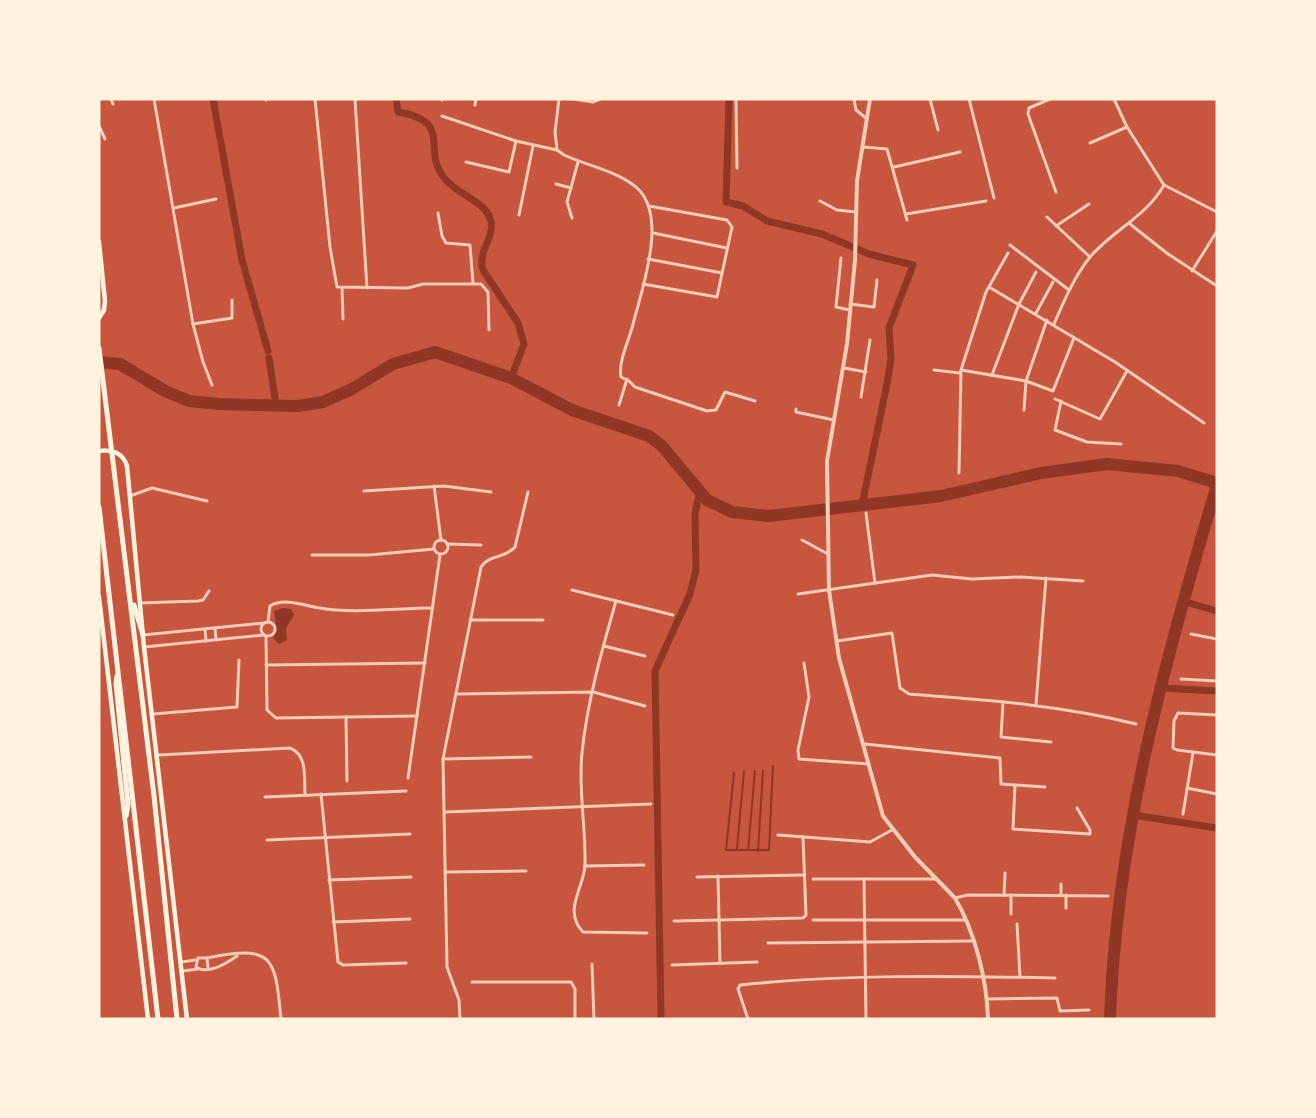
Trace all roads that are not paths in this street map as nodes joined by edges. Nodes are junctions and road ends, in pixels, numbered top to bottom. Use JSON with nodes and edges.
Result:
{"nodes":[{"id":1,"x":154,"y":99,"type":"edge"},
{"id":2,"x":315,"y":99,"type":"edge"},
{"id":3,"x":355,"y":99,"type":"edge"},
{"id":4,"x":476,"y":99,"type":"edge"},
{"id":5,"x":559,"y":99,"type":"edge"},
{"id":6,"x":573,"y":99,"type":"edge"},
{"id":7,"x":600,"y":99,"type":"edge"},
{"id":8,"x":736,"y":99,"type":"edge"},
{"id":9,"x":854,"y":99,"type":"edge"},
{"id":10,"x":870,"y":99,"type":"edge"},
{"id":11,"x":930,"y":99,"type":"edge"},
{"id":12,"x":969,"y":99,"type":"edge"},
{"id":13,"x":1050,"y":99,"type":"edge"},
{"id":14,"x":1114,"y":99,"type":"edge"},
{"id":15,"x":475,"y":105,"type":"dead end"},
{"id":16,"x":442,"y":116,"type":"dead end"},
{"id":17,"x":867,"y":119,"type":"junction"},
{"id":18,"x":99,"y":126,"type":"edge"},
{"id":19,"x":1127,"y":127,"type":"junction"},
{"id":20,"x":938,"y":130,"type":"dead end"},
{"id":21,"x":105,"y":139,"type":"dead end"},
{"id":22,"x":516,"y":141,"type":"junction"},
{"id":23,"x":1090,"y":143,"type":"dead end"},
{"id":24,"x":533,"y":146,"type":"junction"},
{"id":25,"x":863,"y":147,"type":"junction"},
{"id":26,"x":557,"y":150,"type":"junction"},
{"id":27,"x":960,"y":152,"type":"dead end"},
{"id":28,"x":466,"y":162,"type":"dead end"},
{"id":29,"x":578,"y":162,"type":"junction"},
{"id":30,"x":894,"y":166,"type":"junction"},
{"id":31,"x":737,"y":168,"type":"dead end"},
{"id":32,"x":556,"y":184,"type":"dead end"},
{"id":33,"x":1164,"y":185,"type":"junction"},
{"id":34,"x":571,"y":188,"type":"junction"},
{"id":35,"x":1056,"y":192,"type":"dead end"},
{"id":36,"x":994,"y":198,"type":"dead end"},
{"id":37,"x":216,"y":199,"type":"dead end"},
{"id":38,"x":820,"y":201,"type":"dead end"},
{"id":39,"x":986,"y":201,"type":"dead end"},
{"id":40,"x":1089,"y":204,"type":"dead end"},
{"id":41,"x":649,"y":206,"type":"junction"},
{"id":42,"x":174,"y":208,"type":"junction"},
{"id":43,"x":856,"y":212,"type":"junction"},
{"id":44,"x":1217,"y":212,"type":"edge"},
{"id":45,"x":438,"y":213,"type":"dead end"},
{"id":46,"x":906,"y":214,"type":"junction"},
{"id":47,"x":519,"y":215,"type":"dead end"},
{"id":48,"x":1047,"y":217,"type":"dead end"},
{"id":49,"x":572,"y":218,"type":"dead end"},
{"id":50,"x":907,"y":220,"type":"dead end"},
{"id":51,"x":1130,"y":224,"type":"junction"},
{"id":52,"x":1056,"y":226,"type":"junction"},
{"id":53,"x":1217,"y":231,"type":"edge"},
{"id":54,"x":653,"y":233,"type":"junction"},
{"id":55,"x":99,"y":242,"type":"edge"},
{"id":56,"x":1010,"y":245,"type":"dead end"},
{"id":57,"x":727,"y":248,"type":"junction"},
{"id":58,"x":1008,"y":253,"type":"dead end"},
{"id":59,"x":1090,"y":257,"type":"junction"},
{"id":60,"x":841,"y":258,"type":"dead end"},
{"id":61,"x":648,"y":259,"type":"junction"},
{"id":62,"x":1192,"y":271,"type":"junction"},
{"id":63,"x":1036,"y":272,"type":"dead end"},
{"id":64,"x":722,"y":273,"type":"junction"},
{"id":65,"x":877,"y":280,"type":"dead end"},
{"id":66,"x":1053,"y":282,"type":"dead end"},
{"id":67,"x":473,"y":283,"type":"junction"},
{"id":68,"x":642,"y":284,"type":"junction"},
{"id":69,"x":1217,"y":286,"type":"edge"},
{"id":70,"x":989,"y":287,"type":"junction"},
{"id":71,"x":342,"y":288,"type":"junction"},
{"id":72,"x":368,"y":288,"type":"junction"},
{"id":73,"x":1070,"y":290,"type":"junction"},
{"id":74,"x":232,"y":300,"type":"dead end"},
{"id":75,"x":850,"y":304,"type":"junction"},
{"id":76,"x":1019,"y":304,"type":"junction"},
{"id":77,"x":850,"y":310,"type":"junction"},
{"id":78,"x":1036,"y":313,"type":"junction"},
{"id":79,"x":99,"y":318,"type":"edge"},
{"id":80,"x":343,"y":319,"type":"dead end"},
{"id":81,"x":1047,"y":320,"type":"junction"},
{"id":82,"x":193,"y":324,"type":"junction"},
{"id":83,"x":1054,"y":324,"type":"junction"},
{"id":84,"x":489,"y":330,"type":"dead end"},
{"id":85,"x":1074,"y":338,"type":"junction"},
{"id":86,"x":870,"y":340,"type":"dead end"},
{"id":87,"x":99,"y":348,"type":"edge"},
{"id":88,"x":843,"y":368,"type":"junction"},
{"id":89,"x":934,"y":370,"type":"dead end"},
{"id":90,"x":961,"y":371,"type":"junction"},
{"id":91,"x":1127,"y":371,"type":"junction"},
{"id":92,"x":866,"y":372,"type":"junction"},
{"id":93,"x":992,"y":375,"type":"junction"},
{"id":94,"x":627,"y":380,"type":"junction"},
{"id":95,"x":1026,"y":381,"type":"junction"},
{"id":96,"x":212,"y":385,"type":"dead end"},
{"id":97,"x":861,"y":397,"type":"dead end"},
{"id":98,"x":1055,"y":399,"type":"dead end"},
{"id":99,"x":755,"y":401,"type":"dead end"},
{"id":100,"x":1061,"y":401,"type":"junction"},
{"id":101,"x":620,"y":405,"type":"dead end"},
{"id":102,"x":796,"y":409,"type":"dead end"},
{"id":103,"x":1024,"y":410,"type":"dead end"},
{"id":104,"x":834,"y":420,"type":"junction"},
{"id":105,"x":1204,"y":423,"type":"dead end"},
{"id":106,"x":1121,"y":444,"type":"dead end"},
{"id":107,"x":99,"y":451,"type":"edge"},
{"id":108,"x":959,"y":473,"type":"dead end"},
{"id":109,"x":434,"y":486,"type":"junction"},
{"id":110,"x":364,"y":491,"type":"dead end"},
{"id":111,"x":491,"y":492,"type":"dead end"},
{"id":112,"x":528,"y":492,"type":"dead end"},
{"id":113,"x":130,"y":496,"type":"junction"},
{"id":114,"x":207,"y":501,"type":"dead end"},
{"id":115,"x":99,"y":507,"type":"edge"},
{"id":116,"x":866,"y":513,"type":"dead end"},
{"id":117,"x":441,"y":540,"type":"junction"},
{"id":118,"x":802,"y":540,"type":"dead end"},
{"id":119,"x":447,"y":544,"type":"junction"},
{"id":120,"x":481,"y":545,"type":"dead end"},
{"id":121,"x":434,"y":549,"type":"junction"},
{"id":122,"x":828,"y":554,"type":"junction"},
{"id":123,"x":312,"y":555,"type":"dead end"},
{"id":124,"x":440,"y":555,"type":"junction"},
{"id":125,"x":1046,"y":578,"type":"junction"},
{"id":126,"x":1083,"y":581,"type":"dead end"},
{"id":127,"x":875,"y":583,"type":"junction"},
{"id":128,"x":572,"y":590,"type":"dead end"},
{"id":129,"x":829,"y":590,"type":"junction"},
{"id":130,"x":209,"y":591,"type":"dead end"},
{"id":131,"x":130,"y":592,"type":"junction"},
{"id":132,"x":798,"y":594,"type":"dead end"},
{"id":133,"x":99,"y":597,"type":"edge"},
{"id":134,"x":616,"y":601,"type":"junction"},
{"id":135,"x":140,"y":603,"type":"junction"},
{"id":136,"x":432,"y":608,"type":"junction"},
{"id":137,"x":674,"y":615,"type":"dead end"},
{"id":138,"x":471,"y":620,"type":"junction"},
{"id":139,"x":543,"y":620,"type":"dead end"},
{"id":140,"x":266,"y":623,"type":"junction"},
{"id":141,"x":215,"y":628,"type":"junction"},
{"id":142,"x":205,"y":629,"type":"junction"},
{"id":143,"x":1191,"y":634,"type":"dead end"},
{"id":144,"x":143,"y":635,"type":"junction"},
{"id":145,"x":265,"y":635,"type":"junction"},
{"id":146,"x":1217,"y":639,"type":"edge"},
{"id":147,"x":216,"y":640,"type":"junction"},
{"id":148,"x":206,"y":641,"type":"junction"},
{"id":149,"x":837,"y":641,"type":"junction"},
{"id":150,"x":604,"y":646,"type":"junction"},
{"id":151,"x":144,"y":647,"type":"junction"},
{"id":152,"x":645,"y":656,"type":"dead end"},
{"id":153,"x":239,"y":660,"type":"dead end"},
{"id":154,"x":425,"y":663,"type":"junction"},
{"id":155,"x":804,"y":663,"type":"dead end"},
{"id":156,"x":266,"y":664,"type":"junction"},
{"id":157,"x":118,"y":671,"type":"junction"},
{"id":158,"x":1181,"y":678,"type":"dead end"},
{"id":159,"x":1217,"y":681,"type":"edge"},
{"id":160,"x":593,"y":692,"type":"junction"},
{"id":161,"x":457,"y":694,"type":"junction"},
{"id":162,"x":1003,"y":701,"type":"junction"},
{"id":163,"x":1036,"y":704,"type":"junction"},
{"id":164,"x":645,"y":706,"type":"dead end"},
{"id":165,"x":153,"y":714,"type":"junction"},
{"id":166,"x":1217,"y":715,"type":"edge"},
{"id":167,"x":417,"y":716,"type":"junction"},
{"id":168,"x":346,"y":717,"type":"junction"},
{"id":169,"x":1136,"y":724,"type":"dead end"},
{"id":170,"x":1051,"y":742,"type":"dead end"},
{"id":171,"x":865,"y":744,"type":"junction"},
{"id":172,"x":1193,"y":753,"type":"junction"},
{"id":173,"x":159,"y":755,"type":"junction"},
{"id":174,"x":1217,"y":755,"type":"edge"},
{"id":175,"x":531,"y":757,"type":"dead end"},
{"id":176,"x":443,"y":759,"type":"junction"},
{"id":177,"x":869,"y":764,"type":"junction"},
{"id":178,"x":408,"y":778,"type":"dead end"},
{"id":179,"x":347,"y":781,"type":"dead end"},
{"id":180,"x":1015,"y":785,"type":"junction"},
{"id":181,"x":1045,"y":787,"type":"dead end"},
{"id":182,"x":1187,"y":788,"type":"junction"},
{"id":183,"x":406,"y":791,"type":"dead end"},
{"id":184,"x":321,"y":794,"type":"junction"},
{"id":185,"x":1217,"y":794,"type":"edge"},
{"id":186,"x":305,"y":795,"type":"junction"},
{"id":187,"x":265,"y":797,"type":"dead end"},
{"id":188,"x":651,"y":804,"type":"dead end"},
{"id":189,"x":584,"y":807,"type":"junction"},
{"id":190,"x":1077,"y":808,"type":"dead end"},
{"id":191,"x":445,"y":812,"type":"junction"},
{"id":192,"x":1183,"y":814,"type":"dead end"},
{"id":193,"x":126,"y":816,"type":"junction"},
{"id":194,"x":892,"y":830,"type":"junction"},
{"id":195,"x":410,"y":834,"type":"dead end"},
{"id":196,"x":778,"y":835,"type":"dead end"},
{"id":197,"x":325,"y":837,"type":"junction"},
{"id":198,"x":803,"y":837,"type":"junction"},
{"id":199,"x":267,"y":840,"type":"dead end"},
{"id":200,"x":644,"y":865,"type":"dead end"},
{"id":201,"x":585,"y":866,"type":"junction"},
{"id":202,"x":526,"y":871,"type":"dead end"},
{"id":203,"x":445,"y":872,"type":"junction"},
{"id":204,"x":1005,"y":873,"type":"dead end"},
{"id":205,"x":806,"y":875,"type":"junction"},
{"id":206,"x":718,"y":876,"type":"junction"},
{"id":207,"x":411,"y":877,"type":"dead end"},
{"id":208,"x":697,"y":877,"type":"dead end"},
{"id":209,"x":813,"y":879,"type":"dead end"},
{"id":210,"x":864,"y":879,"type":"junction"},
{"id":211,"x":936,"y":879,"type":"junction"},
{"id":212,"x":329,"y":880,"type":"junction"},
{"id":213,"x":1061,"y":884,"type":"dead end"},
{"id":214,"x":1004,"y":895,"type":"junction"},
{"id":215,"x":1011,"y":895,"type":"junction"},
{"id":216,"x":1061,"y":895,"type":"junction"},
{"id":217,"x":1066,"y":895,"type":"junction"},
{"id":218,"x":1108,"y":896,"type":"dead end"},
{"id":219,"x":955,"y":898,"type":"junction"},
{"id":220,"x":1066,"y":908,"type":"dead end"},
{"id":221,"x":1011,"y":914,"type":"dead end"},
{"id":222,"x":410,"y":919,"type":"dead end"},
{"id":223,"x":719,"y":920,"type":"junction"},
{"id":224,"x":813,"y":920,"type":"dead end"},
{"id":225,"x":865,"y":920,"type":"junction"},
{"id":226,"x":966,"y":920,"type":"junction"},
{"id":227,"x":674,"y":921,"type":"dead end"},
{"id":228,"x":333,"y":922,"type":"junction"},
{"id":229,"x":1017,"y":924,"type":"dead end"},
{"id":230,"x":647,"y":933,"type":"dead end"},
{"id":231,"x":972,"y":941,"type":"junction"},
{"id":232,"x":865,"y":942,"type":"junction"},
{"id":233,"x":768,"y":943,"type":"dead end"},
{"id":234,"x":238,"y":955,"type":"junction"},
{"id":235,"x":207,"y":958,"type":"junction"},
{"id":236,"x":196,"y":960,"type":"junction"},
{"id":237,"x":182,"y":962,"type":"junction"},
{"id":238,"x":756,"y":962,"type":"dead end"},
{"id":239,"x":406,"y":963,"type":"dead end"},
{"id":240,"x":720,"y":963,"type":"junction"},
{"id":241,"x":592,"y":964,"type":"dead end"},
{"id":242,"x":672,"y":964,"type":"dead end"},
{"id":243,"x":209,"y":967,"type":"junction"},
{"id":244,"x":198,"y":969,"type":"junction"},
{"id":245,"x":183,"y":971,"type":"junction"},
{"id":246,"x":983,"y":976,"type":"junction"},
{"id":247,"x":1020,"y":977,"type":"junction"},
{"id":248,"x":1055,"y":978,"type":"dead end"},
{"id":249,"x":866,"y":979,"type":"junction"},
{"id":250,"x":472,"y":982,"type":"dead end"},
{"id":251,"x":987,"y":999,"type":"junction"},
{"id":252,"x":1089,"y":1010,"type":"dead end"},
{"id":253,"x":148,"y":1019,"type":"edge"},
{"id":254,"x":158,"y":1019,"type":"edge"},
{"id":255,"x":177,"y":1019,"type":"edge"},
{"id":256,"x":188,"y":1019,"type":"edge"},
{"id":257,"x":281,"y":1019,"type":"edge"},
{"id":258,"x":460,"y":1019,"type":"edge"},
{"id":259,"x":574,"y":1019,"type":"edge"},
{"id":260,"x":594,"y":1019,"type":"edge"},
{"id":261,"x":748,"y":1019,"type":"edge"},
{"id":262,"x":867,"y":1019,"type":"edge"},
{"id":263,"x":988,"y":1019,"type":"edge"}],
"edges":[{"from":1,"to":42,"type":"street"},
{"from":2,"to":71,"type":"street"},
{"from":3,"to":72,"type":"street"},
{"from":4,"to":15,"type":"street"},
{"from":5,"to":26,"type":"street"},
{"from":6,"to":7,"type":"street"},
{"from":8,"to":31,"type":"street"},
{"from":9,"to":17,"type":"street"},
{"from":10,"to":17,"type":"street"},
{"from":11,"to":20,"type":"street"},
{"from":12,"to":36,"type":"street"},
{"from":13,"to":35,"type":"street"},
{"from":14,"to":19,"type":"street"},
{"from":16,"to":22,"type":"street"},
{"from":17,"to":25,"type":"street"},
{"from":18,"to":21,"type":"street"},
{"from":19,"to":23,"type":"street"},
{"from":19,"to":33,"type":"street"},
{"from":22,"to":24,"type":"street"},
{"from":22,"to":28,"type":"street"},
{"from":24,"to":26,"type":"street"},
{"from":24,"to":47,"type":"street"},
{"from":25,"to":30,"type":"street"},
{"from":25,"to":43,"type":"street"},
{"from":26,"to":29,"type":"street"},
{"from":27,"to":30,"type":"street"},
{"from":29,"to":34,"type":"street"},
{"from":29,"to":41,"type":"street"},
{"from":30,"to":46,"type":"street"},
{"from":32,"to":34,"type":"street"},
{"from":33,"to":44,"type":"street"},
{"from":33,"to":51,"type":"street"},
{"from":34,"to":49,"type":"street"},
{"from":37,"to":42,"type":"street"},
{"from":38,"to":43,"type":"street"},
{"from":39,"to":46,"type":"street"},
{"from":40,"to":52,"type":"street"},
{"from":41,"to":54,"type":"street"},
{"from":41,"to":57,"type":"street"},
{"from":42,"to":82,"type":"street"},
{"from":43,"to":75,"type":"street"},
{"from":45,"to":67,"type":"street"},
{"from":46,"to":50,"type":"street"},
{"from":48,"to":52,"type":"street"},
{"from":51,"to":59,"type":"street"},
{"from":51,"to":62,"type":"street"},
{"from":52,"to":59,"type":"street"},
{"from":53,"to":62,"type":"street"},
{"from":54,"to":57,"type":"street"},
{"from":54,"to":61,"type":"street"},
{"from":55,"to":79,"type":"main road"},
{"from":56,"to":73,"type":"street"},
{"from":57,"to":64,"type":"street"},
{"from":58,"to":70,"type":"street"},
{"from":59,"to":73,"type":"street"},
{"from":60,"to":77,"type":"street"},
{"from":61,"to":64,"type":"street"},
{"from":61,"to":68,"type":"street"},
{"from":62,"to":69,"type":"street"},
{"from":63,"to":76,"type":"street"},
{"from":64,"to":68,"type":"street"},
{"from":65,"to":75,"type":"street"},
{"from":66,"to":78,"type":"street"},
{"from":67,"to":72,"type":"street"},
{"from":67,"to":84,"type":"street"},
{"from":68,"to":94,"type":"street"},
{"from":70,"to":76,"type":"street"},
{"from":70,"to":90,"type":"street"},
{"from":71,"to":72,"type":"street"},
{"from":71,"to":80,"type":"street"},
{"from":73,"to":83,"type":"street"},
{"from":74,"to":82,"type":"street"},
{"from":75,"to":77,"type":"street"},
{"from":76,"to":78,"type":"street"},
{"from":76,"to":93,"type":"street"},
{"from":77,"to":88,"type":"street"},
{"from":78,"to":81,"type":"street"},
{"from":81,"to":83,"type":"street"},
{"from":81,"to":95,"type":"street"},
{"from":82,"to":96,"type":"street"},
{"from":83,"to":85,"type":"street"},
{"from":85,"to":91,"type":"street"},
{"from":85,"to":95,"type":"street"},
{"from":86,"to":92,"type":"street"},
{"from":87,"to":131,"type":"main road"},
{"from":88,"to":92,"type":"street"},
{"from":88,"to":104,"type":"street"},
{"from":89,"to":90,"type":"street"},
{"from":90,"to":93,"type":"street"},
{"from":90,"to":108,"type":"street"},
{"from":91,"to":100,"type":"street"},
{"from":91,"to":105,"type":"street"},
{"from":92,"to":97,"type":"street"},
{"from":93,"to":95,"type":"street"},
{"from":94,"to":99,"type":"street"},
{"from":94,"to":101,"type":"street"},
{"from":95,"to":103,"type":"street"},
{"from":98,"to":100,"type":"street"},
{"from":100,"to":106,"type":"street"},
{"from":102,"to":104,"type":"street"},
{"from":104,"to":122,"type":"street"},
{"from":107,"to":113,"type":"main road"},
{"from":109,"to":110,"type":"street"},
{"from":109,"to":111,"type":"street"},
{"from":109,"to":117,"type":"street"},
{"from":112,"to":138,"type":"street"},
{"from":113,"to":114,"type":"street"},
{"from":113,"to":135,"type":"main road"},
{"from":115,"to":157,"type":"main road"},
{"from":116,"to":127,"type":"street"},
{"from":117,"to":119,"type":"street"},
{"from":117,"to":121,"type":"street"},
{"from":118,"to":122,"type":"street"},
{"from":119,"to":120,"type":"street"},
{"from":119,"to":124,"type":"street"},
{"from":121,"to":123,"type":"street"},
{"from":121,"to":124,"type":"street"},
{"from":122,"to":129,"type":"street"},
{"from":124,"to":136,"type":"street"},
{"from":125,"to":126,"type":"street"},
{"from":125,"to":127,"type":"street"},
{"from":125,"to":163,"type":"street"},
{"from":127,"to":129,"type":"street"},
{"from":128,"to":134,"type":"street"},
{"from":129,"to":132,"type":"street"},
{"from":129,"to":149,"type":"street"},
{"from":130,"to":135,"type":"street"},
{"from":131,"to":144,"type":"main road"},
{"from":131,"to":255,"type":"main road"},
{"from":133,"to":193,"type":"main road"},
{"from":134,"to":137,"type":"street"},
{"from":134,"to":150,"type":"street"},
{"from":135,"to":144,"type":"main road"},
{"from":136,"to":140,"type":"street"},
{"from":136,"to":154,"type":"street"},
{"from":138,"to":139,"type":"street"},
{"from":138,"to":161,"type":"street"},
{"from":140,"to":141,"type":"street"},
{"from":140,"to":145,"type":"street"},
{"from":140,"to":145,"type":"street"},
{"from":141,"to":142,"type":"street"},
{"from":141,"to":147,"type":"street"},
{"from":142,"to":144,"type":"street"},
{"from":142,"to":148,"type":"street"},
{"from":143,"to":146,"type":"street"},
{"from":144,"to":151,"type":"main road"},
{"from":145,"to":147,"type":"street"},
{"from":145,"to":156,"type":"street"},
{"from":147,"to":148,"type":"street"},
{"from":148,"to":151,"type":"street"},
{"from":149,"to":162,"type":"street"},
{"from":149,"to":171,"type":"street"},
{"from":150,"to":152,"type":"street"},
{"from":150,"to":160,"type":"street"},
{"from":151,"to":165,"type":"main road"},
{"from":153,"to":165,"type":"street"},
{"from":154,"to":156,"type":"street"},
{"from":154,"to":167,"type":"street"},
{"from":155,"to":177,"type":"street"},
{"from":156,"to":168,"type":"street"},
{"from":157,"to":193,"type":"main road"},
{"from":157,"to":254,"type":"main road"},
{"from":158,"to":159,"type":"street"},
{"from":160,"to":161,"type":"street"},
{"from":160,"to":164,"type":"street"},
{"from":160,"to":189,"type":"street"},
{"from":161,"to":176,"type":"street"},
{"from":162,"to":163,"type":"street"},
{"from":162,"to":170,"type":"street"},
{"from":163,"to":169,"type":"street"},
{"from":165,"to":173,"type":"main road"},
{"from":166,"to":172,"type":"street"},
{"from":167,"to":168,"type":"street"},
{"from":167,"to":178,"type":"street"},
{"from":168,"to":179,"type":"street"},
{"from":171,"to":177,"type":"street"},
{"from":171,"to":180,"type":"street"},
{"from":172,"to":174,"type":"street"},
{"from":172,"to":182,"type":"street"},
{"from":173,"to":186,"type":"street"},
{"from":173,"to":237,"type":"main road"},
{"from":175,"to":176,"type":"street"},
{"from":176,"to":191,"type":"street"},
{"from":177,"to":194,"type":"street"},
{"from":180,"to":181,"type":"street"},
{"from":180,"to":190,"type":"street"},
{"from":182,"to":185,"type":"street"},
{"from":182,"to":192,"type":"street"},
{"from":183,"to":184,"type":"street"},
{"from":184,"to":186,"type":"street"},
{"from":184,"to":197,"type":"street"},
{"from":186,"to":187,"type":"street"},
{"from":188,"to":189,"type":"street"},
{"from":189,"to":191,"type":"street"},
{"from":189,"to":201,"type":"street"},
{"from":191,"to":203,"type":"street"},
{"from":193,"to":253,"type":"main road"},
{"from":194,"to":198,"type":"street"},
{"from":194,"to":211,"type":"street"},
{"from":195,"to":197,"type":"street"},
{"from":196,"to":198,"type":"street"},
{"from":197,"to":199,"type":"street"},
{"from":197,"to":212,"type":"street"},
{"from":198,"to":205,"type":"street"},
{"from":200,"to":201,"type":"street"},
{"from":201,"to":230,"type":"street"},
{"from":202,"to":203,"type":"street"},
{"from":203,"to":258,"type":"street"},
{"from":204,"to":214,"type":"street"},
{"from":205,"to":206,"type":"street"},
{"from":205,"to":223,"type":"street"},
{"from":206,"to":208,"type":"street"},
{"from":206,"to":223,"type":"street"},
{"from":207,"to":212,"type":"street"},
{"from":209,"to":210,"type":"street"},
{"from":210,"to":211,"type":"street"},
{"from":210,"to":225,"type":"street"},
{"from":211,"to":219,"type":"street"},
{"from":212,"to":228,"type":"street"},
{"from":213,"to":216,"type":"street"},
{"from":214,"to":215,"type":"street"},
{"from":214,"to":219,"type":"street"},
{"from":215,"to":216,"type":"street"},
{"from":215,"to":221,"type":"street"},
{"from":216,"to":217,"type":"street"},
{"from":217,"to":218,"type":"street"},
{"from":217,"to":220,"type":"street"},
{"from":219,"to":226,"type":"street"},
{"from":222,"to":228,"type":"street"},
{"from":223,"to":227,"type":"street"},
{"from":223,"to":240,"type":"street"},
{"from":224,"to":225,"type":"street"},
{"from":225,"to":226,"type":"street"},
{"from":225,"to":232,"type":"street"},
{"from":226,"to":231,"type":"street"},
{"from":228,"to":239,"type":"street"},
{"from":229,"to":247,"type":"street"},
{"from":231,"to":232,"type":"street"},
{"from":231,"to":246,"type":"street"},
{"from":232,"to":233,"type":"street"},
{"from":232,"to":249,"type":"street"},
{"from":234,"to":235,"type":"street"},
{"from":234,"to":243,"type":"street"},
{"from":234,"to":257,"type":"street"},
{"from":235,"to":236,"type":"street"},
{"from":235,"to":243,"type":"street"},
{"from":236,"to":237,"type":"street"},
{"from":236,"to":244,"type":"street"},
{"from":237,"to":245,"type":"main road"},
{"from":238,"to":240,"type":"street"},
{"from":240,"to":242,"type":"street"},
{"from":241,"to":260,"type":"street"},
{"from":243,"to":244,"type":"street"},
{"from":244,"to":245,"type":"street"},
{"from":245,"to":256,"type":"main road"},
{"from":246,"to":247,"type":"street"},
{"from":246,"to":249,"type":"street"},
{"from":246,"to":251,"type":"street"},
{"from":247,"to":248,"type":"street"},
{"from":249,"to":261,"type":"street"},
{"from":249,"to":262,"type":"street"},
{"from":250,"to":259,"type":"street"},
{"from":251,"to":252,"type":"street"},
{"from":251,"to":263,"type":"street"}]}
